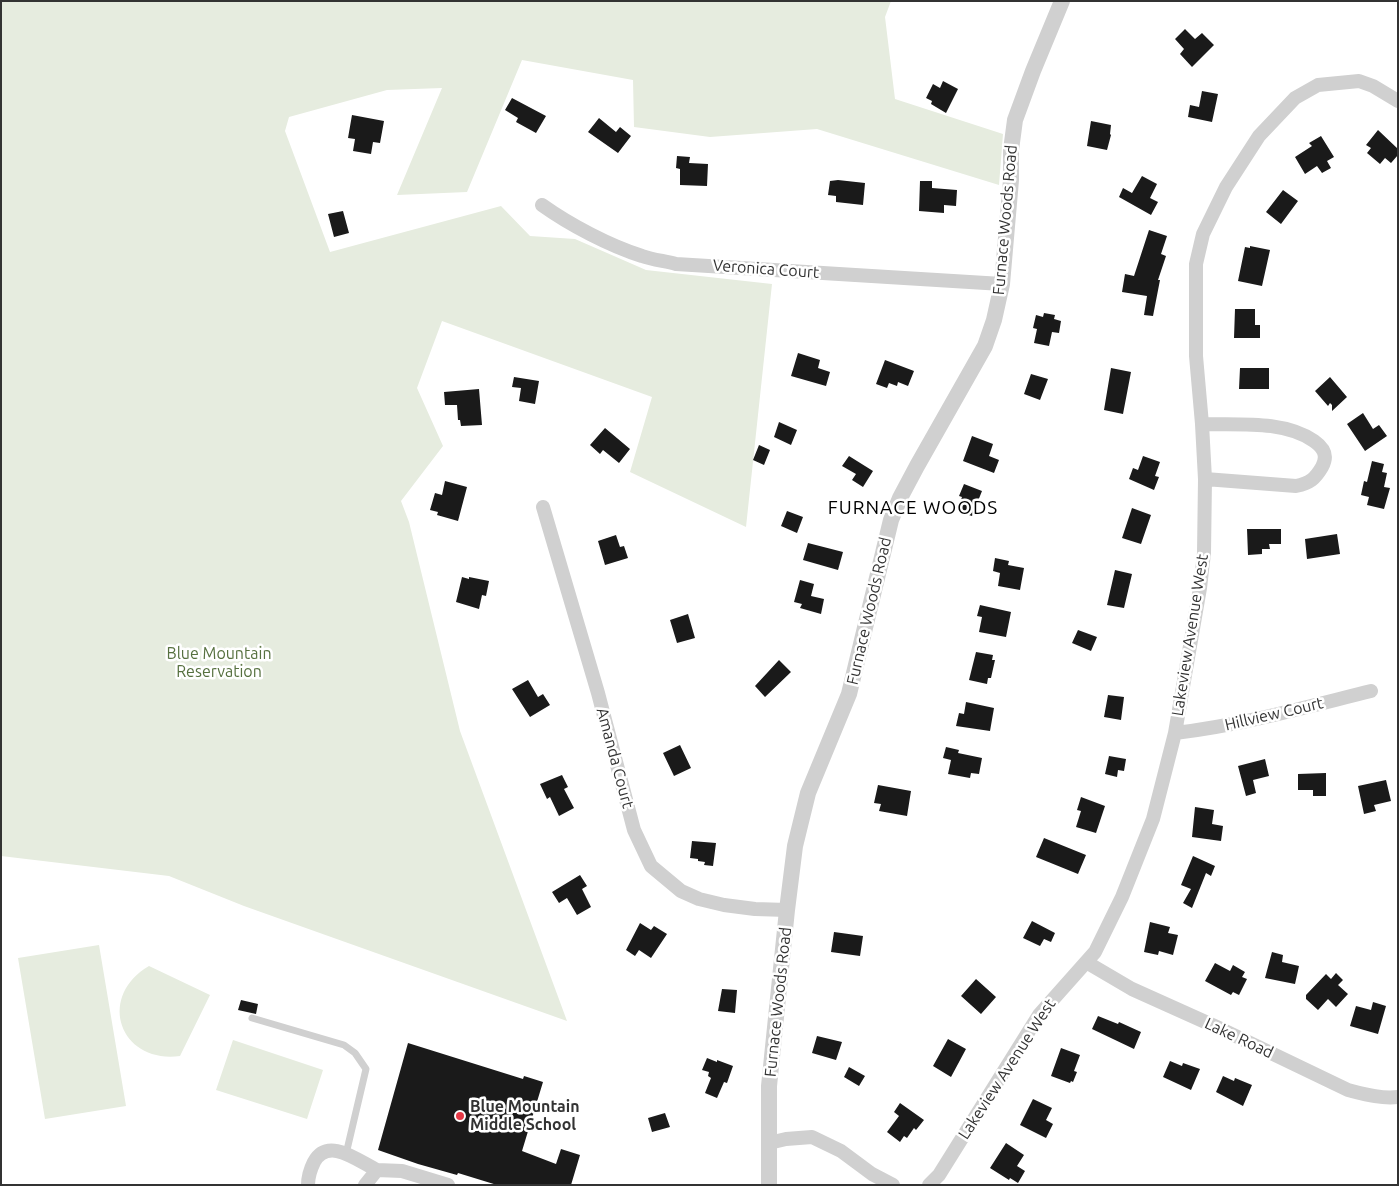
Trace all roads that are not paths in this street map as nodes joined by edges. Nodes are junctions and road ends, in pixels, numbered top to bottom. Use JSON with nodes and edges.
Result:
{"nodes":[{"id":1,"x":1062,"y":1,"type":"edge"},
{"id":2,"x":1398,"y":102,"type":"edge"},
{"id":3,"x":542,"y":205,"type":"dead end"},
{"id":4,"x":1002,"y":284,"type":"junction"},
{"id":5,"x":1202,"y":424,"type":"junction"},
{"id":6,"x":1205,"y":479,"type":"junction"},
{"id":7,"x":543,"y":507,"type":"dead end"},
{"id":8,"x":1371,"y":691,"type":"dead end"},
{"id":9,"x":1175,"y":733,"type":"junction"},
{"id":10,"x":787,"y":910,"type":"junction"},
{"id":11,"x":1086,"y":962,"type":"junction"},
{"id":12,"x":252,"y":1018,"type":"dead end"},
{"id":13,"x":1398,"y":1097,"type":"edge"},
{"id":14,"x":769,"y":1143,"type":"junction"},
{"id":15,"x":346,"y":1155,"type":"junction"},
{"id":16,"x":377,"y":1170,"type":"junction"},
{"id":17,"x":308,"y":1185,"type":"edge"},
{"id":18,"x":365,"y":1185,"type":"edge"},
{"id":19,"x":448,"y":1185,"type":"edge"},
{"id":20,"x":770,"y":1185,"type":"edge"},
{"id":21,"x":893,"y":1185,"type":"edge"},
{"id":22,"x":929,"y":1185,"type":"edge"}],
"edges":[{"from":1,"to":4,"type":"street","name":"Furnace Woods Road"},
{"from":2,"to":5,"type":"street","name":"Lakeview Avenue West"},
{"from":3,"to":4,"type":"street","name":"Veronica Court"},
{"from":4,"to":10,"type":"street","name":"Furnace Woods Road"},
{"from":5,"to":6,"type":"street","name":"Lakeview Avenue West"},
{"from":5,"to":6,"type":"street"},
{"from":6,"to":9,"type":"street","name":"Lakeview Avenue West"},
{"from":7,"to":10,"type":"street","name":"Amanda Court"},
{"from":8,"to":9,"type":"street","name":"Hillview Court"},
{"from":9,"to":11,"type":"street","name":"Lakeview Avenue West"},
{"from":10,"to":14,"type":"street","name":"Furnace Woods Road"},
{"from":11,"to":13,"type":"street","name":"Lake Road"},
{"from":11,"to":22,"type":"street","name":"Lakeview Avenue West"},
{"from":12,"to":15,"type":"lane"},
{"from":14,"to":20,"type":"street","name":"Furnace Woods Road"},
{"from":14,"to":21,"type":"street"},
{"from":15,"to":16,"type":"street"},
{"from":15,"to":17,"type":"street"},
{"from":16,"to":18,"type":"street"},
{"from":16,"to":19,"type":"street"}]}
